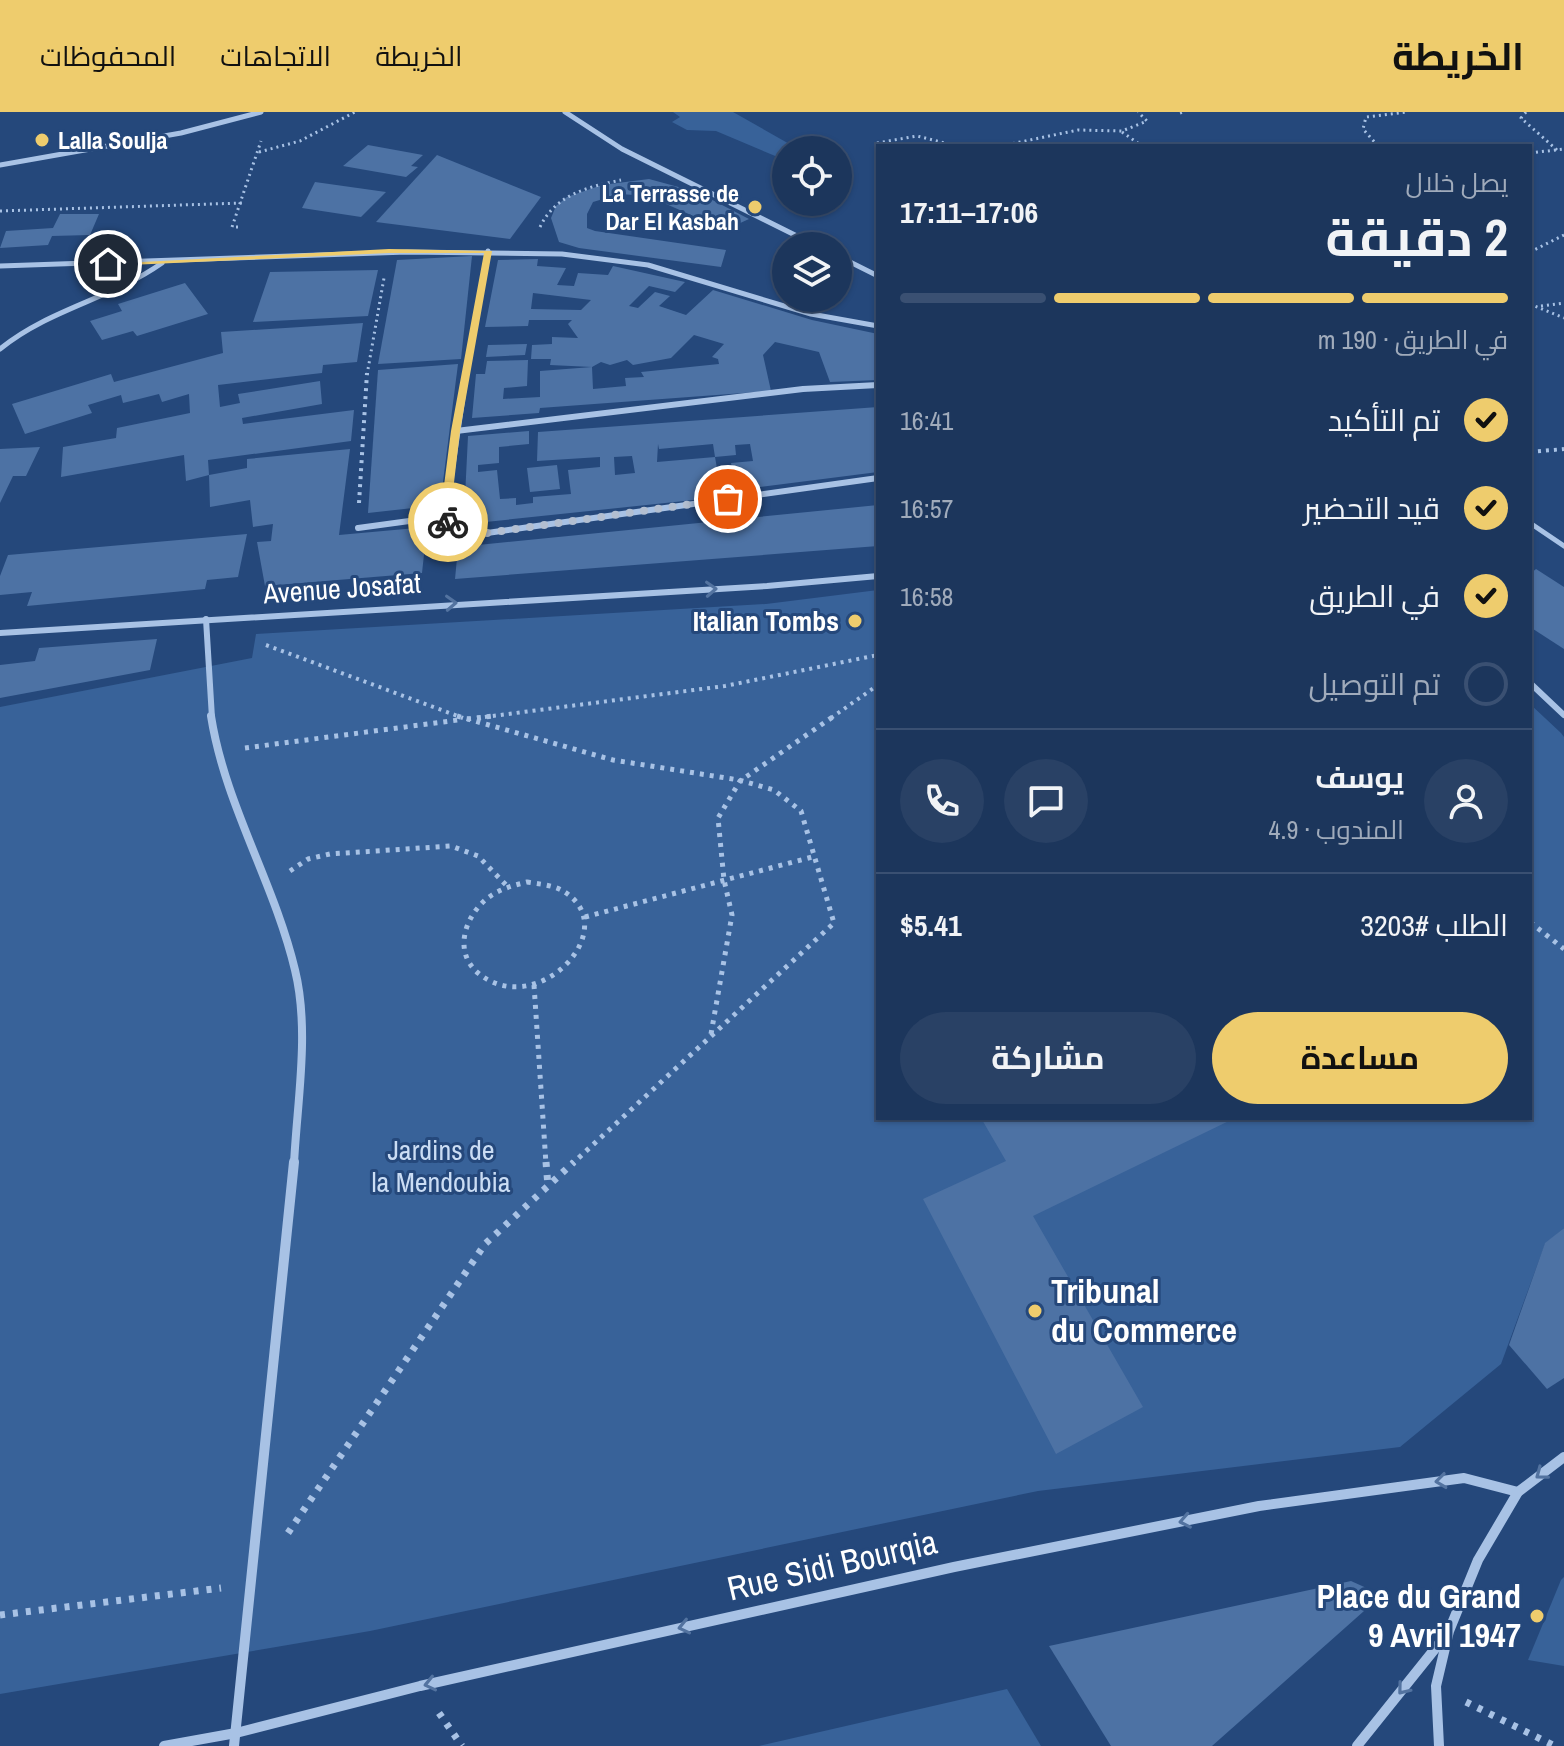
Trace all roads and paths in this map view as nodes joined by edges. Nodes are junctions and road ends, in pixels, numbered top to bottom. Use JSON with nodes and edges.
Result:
{"nodes":[{"id":1,"x":261,"y":112,"type":"edge"},
{"id":2,"x":355,"y":112,"type":"edge"},
{"id":3,"x":565,"y":112,"type":"edge"},
{"id":4,"x":1138,"y":112,"type":"edge"},
{"id":5,"x":1407,"y":112,"type":"edge"},
{"id":6,"x":1526,"y":112,"type":"edge"},
{"id":7,"x":1122,"y":131,"type":"junction"},
{"id":8,"x":261,"y":138,"type":"dead end"},
{"id":9,"x":878,"y":144,"type":"edge"},
{"id":10,"x":952,"y":144,"type":"edge"},
{"id":11,"x":1011,"y":144,"type":"edge"},
{"id":12,"x":1139,"y":144,"type":"edge"},
{"id":13,"x":1376,"y":144,"type":"edge"},
{"id":14,"x":1564,"y":149,"type":"edge"},
{"id":15,"x":1557,"y":150,"type":"junction"},
{"id":16,"x":259,"y":152,"type":"junction"},
{"id":17,"x":1532,"y":153,"type":"edge"},
{"id":18,"x":0,"y":165,"type":"edge"},
{"id":19,"x":673,"y":174,"type":"junction"},
{"id":20,"x":242,"y":203,"type":"junction"},
{"id":21,"x":0,"y":211,"type":"edge"},
{"id":22,"x":246,"y":228,"type":"dead end"},
{"id":23,"x":789,"y":232,"type":"edge"},
{"id":24,"x":1564,"y":235,"type":"edge"},
{"id":25,"x":389,"y":251,"type":"junction"},
{"id":26,"x":488,"y":251,"type":"junction"},
{"id":27,"x":1532,"y":251,"type":"edge"},
{"id":28,"x":531,"y":252,"type":"junction"},
{"id":29,"x":162,"y":263,"type":"junction"},
{"id":30,"x":852,"y":263,"type":"edge"},
{"id":31,"x":0,"y":266,"type":"edge"},
{"id":32,"x":876,"y":275,"type":"edge"},
{"id":33,"x":1564,"y":303,"type":"edge"},
{"id":34,"x":1532,"y":304,"type":"edge"},
{"id":35,"x":1538,"y":306,"type":"junction"},
{"id":36,"x":1564,"y":318,"type":"edge"},
{"id":37,"x":876,"y":326,"type":"edge"},
{"id":38,"x":0,"y":349,"type":"edge"},
{"id":39,"x":876,"y":385,"type":"edge"},
{"id":40,"x":456,"y":431,"type":"junction"},
{"id":41,"x":1564,"y":449,"type":"edge"},
{"id":42,"x":1532,"y":452,"type":"edge"},
{"id":43,"x":876,"y":478,"type":"edge"},
{"id":44,"x":446,"y":516,"type":"junction"},
{"id":45,"x":1532,"y":524,"type":"edge"},
{"id":46,"x":358,"y":528,"type":"joint"},
{"id":47,"x":1564,"y":546,"type":"edge"},
{"id":48,"x":876,"y":576,"type":"edge"},
{"id":49,"x":206,"y":619,"type":"junction"},
{"id":50,"x":0,"y":633,"type":"edge"},
{"id":51,"x":261,"y":644,"type":"dead end"},
{"id":52,"x":876,"y":655,"type":"edge"},
{"id":53,"x":1532,"y":685,"type":"edge"},
{"id":54,"x":876,"y":686,"type":"edge"},
{"id":55,"x":1564,"y":715,"type":"edge"},
{"id":56,"x":461,"y":719,"type":"junction"},
{"id":57,"x":217,"y":752,"type":"junction"},
{"id":58,"x":740,"y":781,"type":"junction"},
{"id":59,"x":816,"y":856,"type":"junction"},
{"id":60,"x":724,"y":880,"type":"junction"},
{"id":61,"x":270,"y":886,"type":"junction"},
{"id":62,"x":507,"y":886,"type":"junction"},
{"id":63,"x":585,"y":917,"type":"junction"},
{"id":64,"x":1532,"y":924,"type":"edge"},
{"id":65,"x":1564,"y":949,"type":"edge"},
{"id":66,"x":534,"y":985,"type":"junction"},
{"id":67,"x":711,"y":1035,"type":"junction"},
{"id":68,"x":548,"y":1186,"type":"junction"},
{"id":69,"x":1564,"y":1457,"type":"edge"},
{"id":70,"x":1518,"y":1492,"type":"junction"},
{"id":71,"x":253,"y":1584,"type":"junction"},
{"id":72,"x":0,"y":1615,"type":"edge"},
{"id":73,"x":1449,"y":1631,"type":"junction"},
{"id":74,"x":420,"y":1686,"type":"junction"},
{"id":75,"x":1436,"y":1686,"type":"junction"},
{"id":76,"x":235,"y":1739,"type":"edge"},
{"id":77,"x":164,"y":1746,"type":"edge"},
{"id":78,"x":462,"y":1746,"type":"edge"},
{"id":79,"x":1357,"y":1746,"type":"edge"},
{"id":80,"x":1439,"y":1746,"type":"edge"},
{"id":81,"x":1555,"y":1746,"type":"edge"}],
"edges":[{"from":1,"to":18,"type":"street"},
{"from":2,"to":16,"type":"path"},
{"from":3,"to":19,"type":"street"},
{"from":4,"to":7,"type":"path"},
{"from":5,"to":13,"type":"path"},
{"from":6,"to":15,"type":"path"},
{"from":7,"to":11,"type":"path"},
{"from":7,"to":12,"type":"path"},
{"from":8,"to":16,"type":"path"},
{"from":9,"to":10,"type":"path"},
{"from":14,"to":15,"type":"path"},
{"from":15,"to":17,"type":"path"},
{"from":16,"to":20,"type":"path"},
{"from":19,"to":23,"type":"street"},
{"from":19,"to":28,"type":"path"},
{"from":20,"to":21,"type":"path"},
{"from":20,"to":22,"type":"path"},
{"from":24,"to":27,"type":"path"},
{"from":25,"to":26,"type":"street"},
{"from":25,"to":29,"type":"street"},
{"from":25,"to":46,"type":"path"},
{"from":26,"to":28,"type":"street"},
{"from":26,"to":40,"type":"street"},
{"from":28,"to":37,"type":"street"},
{"from":29,"to":31,"type":"street"},
{"from":29,"to":38,"type":"street"},
{"from":30,"to":32,"type":"street"},
{"from":33,"to":35,"type":"path"},
{"from":34,"to":35,"type":"path"},
{"from":35,"to":36,"type":"path"},
{"from":39,"to":40,"type":"street"},
{"from":40,"to":44,"type":"street"},
{"from":41,"to":42,"type":"path"},
{"from":43,"to":44,"type":"street"},
{"from":44,"to":46,"type":"street"},
{"from":45,"to":47,"type":"street"},
{"from":49,"to":48,"type":"street","name":"Avenue Josafat","one_way":true},
{"from":49,"to":50,"type":"street","name":"Avenue Josafat"},
{"from":49,"to":57,"type":"street"},
{"from":51,"to":56,"type":"path"},
{"from":52,"to":56,"type":"path"},
{"from":53,"to":55,"type":"street"},
{"from":54,"to":58,"type":"path"},
{"from":56,"to":57,"type":"path"},
{"from":56,"to":58,"type":"path"},
{"from":57,"to":61,"type":"street"},
{"from":58,"to":59,"type":"path"},
{"from":58,"to":60,"type":"path"},
{"from":59,"to":60,"type":"path"},
{"from":59,"to":67,"type":"path"},
{"from":60,"to":63,"type":"path"},
{"from":60,"to":67,"type":"path"},
{"from":61,"to":62,"type":"path"},
{"from":61,"to":71,"type":"street"},
{"from":62,"to":63,"type":"path"},
{"from":62,"to":66,"type":"path"},
{"from":63,"to":66,"type":"path"},
{"from":64,"to":65,"type":"path"},
{"from":66,"to":68,"type":"path"},
{"from":67,"to":68,"type":"path"},
{"from":68,"to":71,"type":"path"},
{"from":69,"to":70,"type":"street","one_way":true},
{"from":70,"to":73,"type":"street"},
{"from":70,"to":74,"type":"street","name":"Rue Sidi Bourqia","one_way":true},
{"from":71,"to":72,"type":"path"},
{"from":71,"to":76,"type":"street"},
{"from":73,"to":75,"type":"street"},
{"from":73,"to":79,"type":"street","one_way":true},
{"from":74,"to":76,"type":"street","name":"Rue Sidi Bourqia"},
{"from":74,"to":78,"type":"path"},
{"from":75,"to":80,"type":"street"},
{"from":75,"to":81,"type":"path"},
{"from":76,"to":77,"type":"street","name":"Rue Sidi Bourqia"}]}
